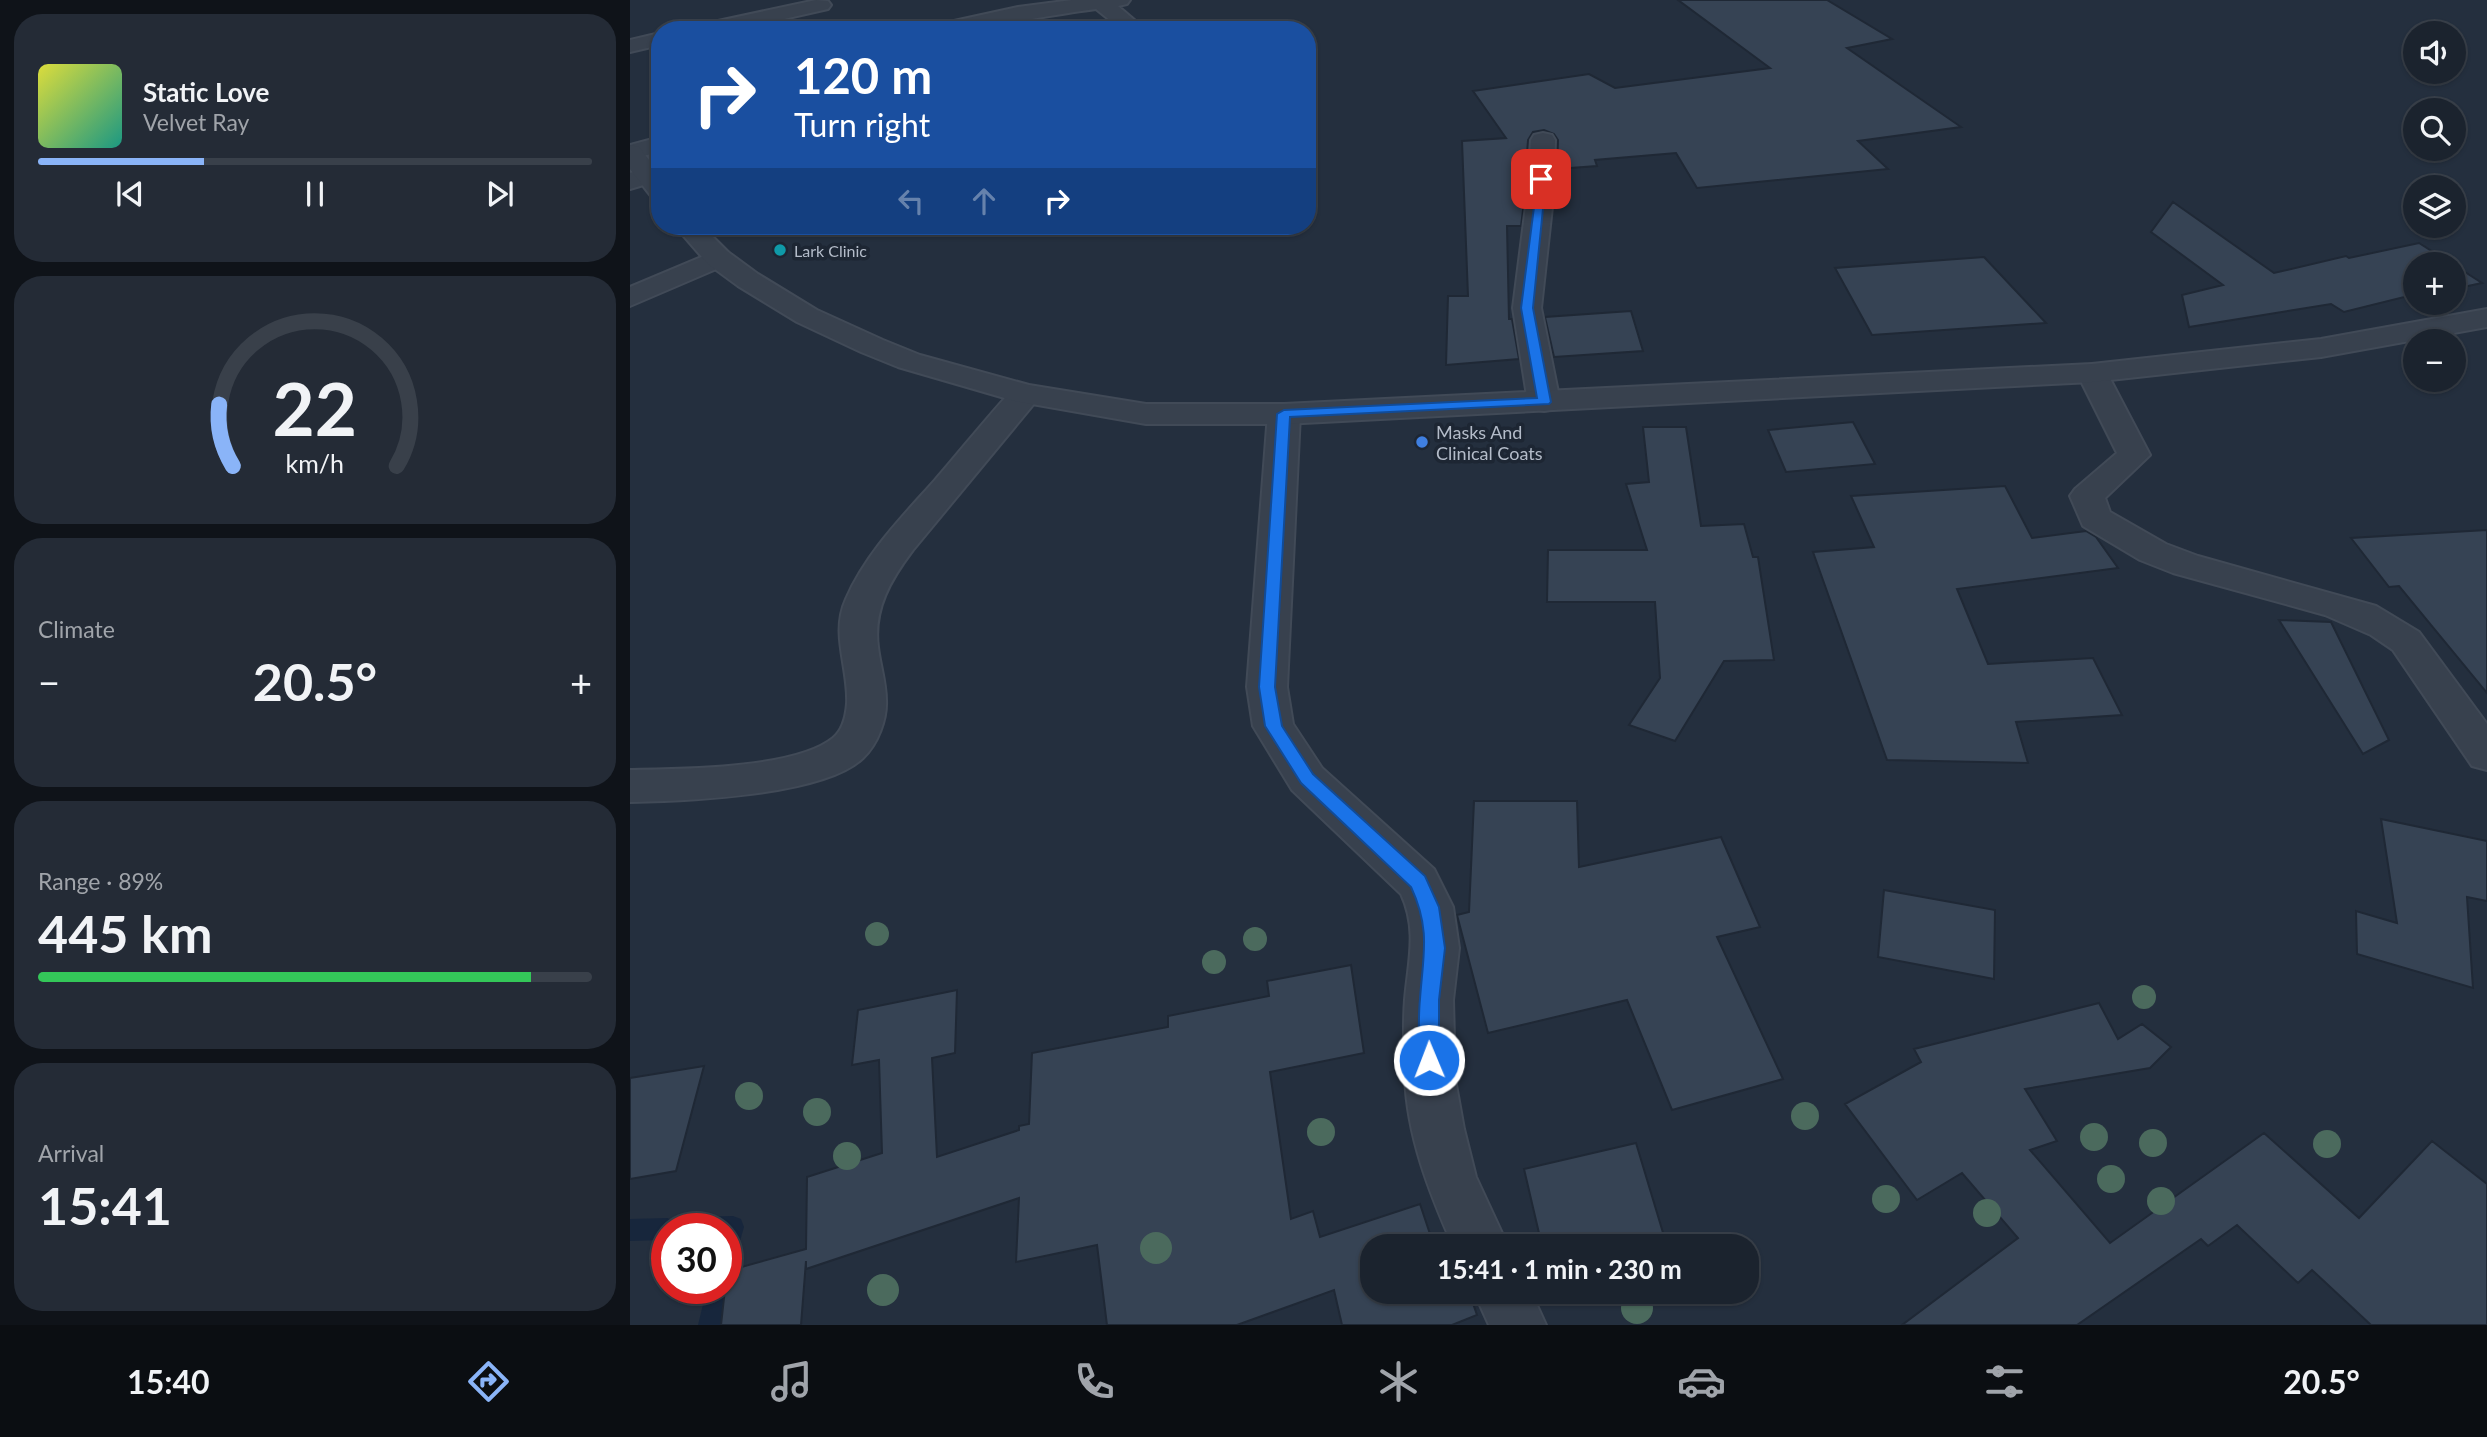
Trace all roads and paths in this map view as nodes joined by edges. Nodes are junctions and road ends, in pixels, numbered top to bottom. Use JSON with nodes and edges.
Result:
{"nodes":[{"id":1,"x":1110,"y":1,"type":"edge"},
{"id":2,"x":821,"y":5,"type":"dead end"},
{"id":3,"x":1011,"y":7,"type":"edge"},
{"id":4,"x":746,"y":21,"type":"edge"},
{"id":5,"x":967,"y":21,"type":"edge"},
{"id":6,"x":1128,"y":21,"type":"edge"},
{"id":7,"x":651,"y":41,"type":"edge"},
{"id":8,"x":630,"y":46,"type":"edge"},
{"id":9,"x":1543,"y":140,"type":"dead end"},
{"id":10,"x":651,"y":146,"type":"edge"},
{"id":11,"x":630,"y":152,"type":"edge"},
{"id":12,"x":646,"y":183,"type":"edge"},
{"id":13,"x":696,"y":235,"type":"edge"},
{"id":14,"x":718,"y":258,"type":"junction"},
{"id":15,"x":630,"y":297,"type":"edge"},
{"id":16,"x":2487,"y":318,"type":"edge"},
{"id":17,"x":2092,"y":373,"type":"junction"},
{"id":18,"x":1026,"y":394,"type":"junction"},
{"id":19,"x":1544,"y":402,"type":"junction"},
{"id":20,"x":1284,"y":414,"type":"junction"},
{"id":21,"x":2487,"y":755,"type":"edge"},
{"id":22,"x":630,"y":786,"type":"edge"},
{"id":23,"x":1475,"y":1234,"type":"edge"},
{"id":24,"x":1508,"y":1304,"type":"edge"},
{"id":25,"x":1518,"y":1325,"type":"edge"}],
"edges":[{"from":1,"to":3,"type":"street"},
{"from":1,"to":6,"type":"street"},
{"from":2,"to":4,"type":"street"},
{"from":3,"to":5,"type":"street"},
{"from":7,"to":8,"type":"street"},
{"from":9,"to":19,"type":"street"},
{"from":10,"to":11,"type":"street"},
{"from":11,"to":12,"type":"street"},
{"from":13,"to":14,"type":"street"},
{"from":14,"to":15,"type":"street"},
{"from":14,"to":18,"type":"street"},
{"from":16,"to":17,"type":"street"},
{"from":17,"to":19,"type":"street"},
{"from":17,"to":21,"type":"street"},
{"from":18,"to":20,"type":"street"},
{"from":18,"to":22,"type":"street"},
{"from":19,"to":20,"type":"street"},
{"from":20,"to":23,"type":"street"},
{"from":24,"to":25,"type":"street"}]}
